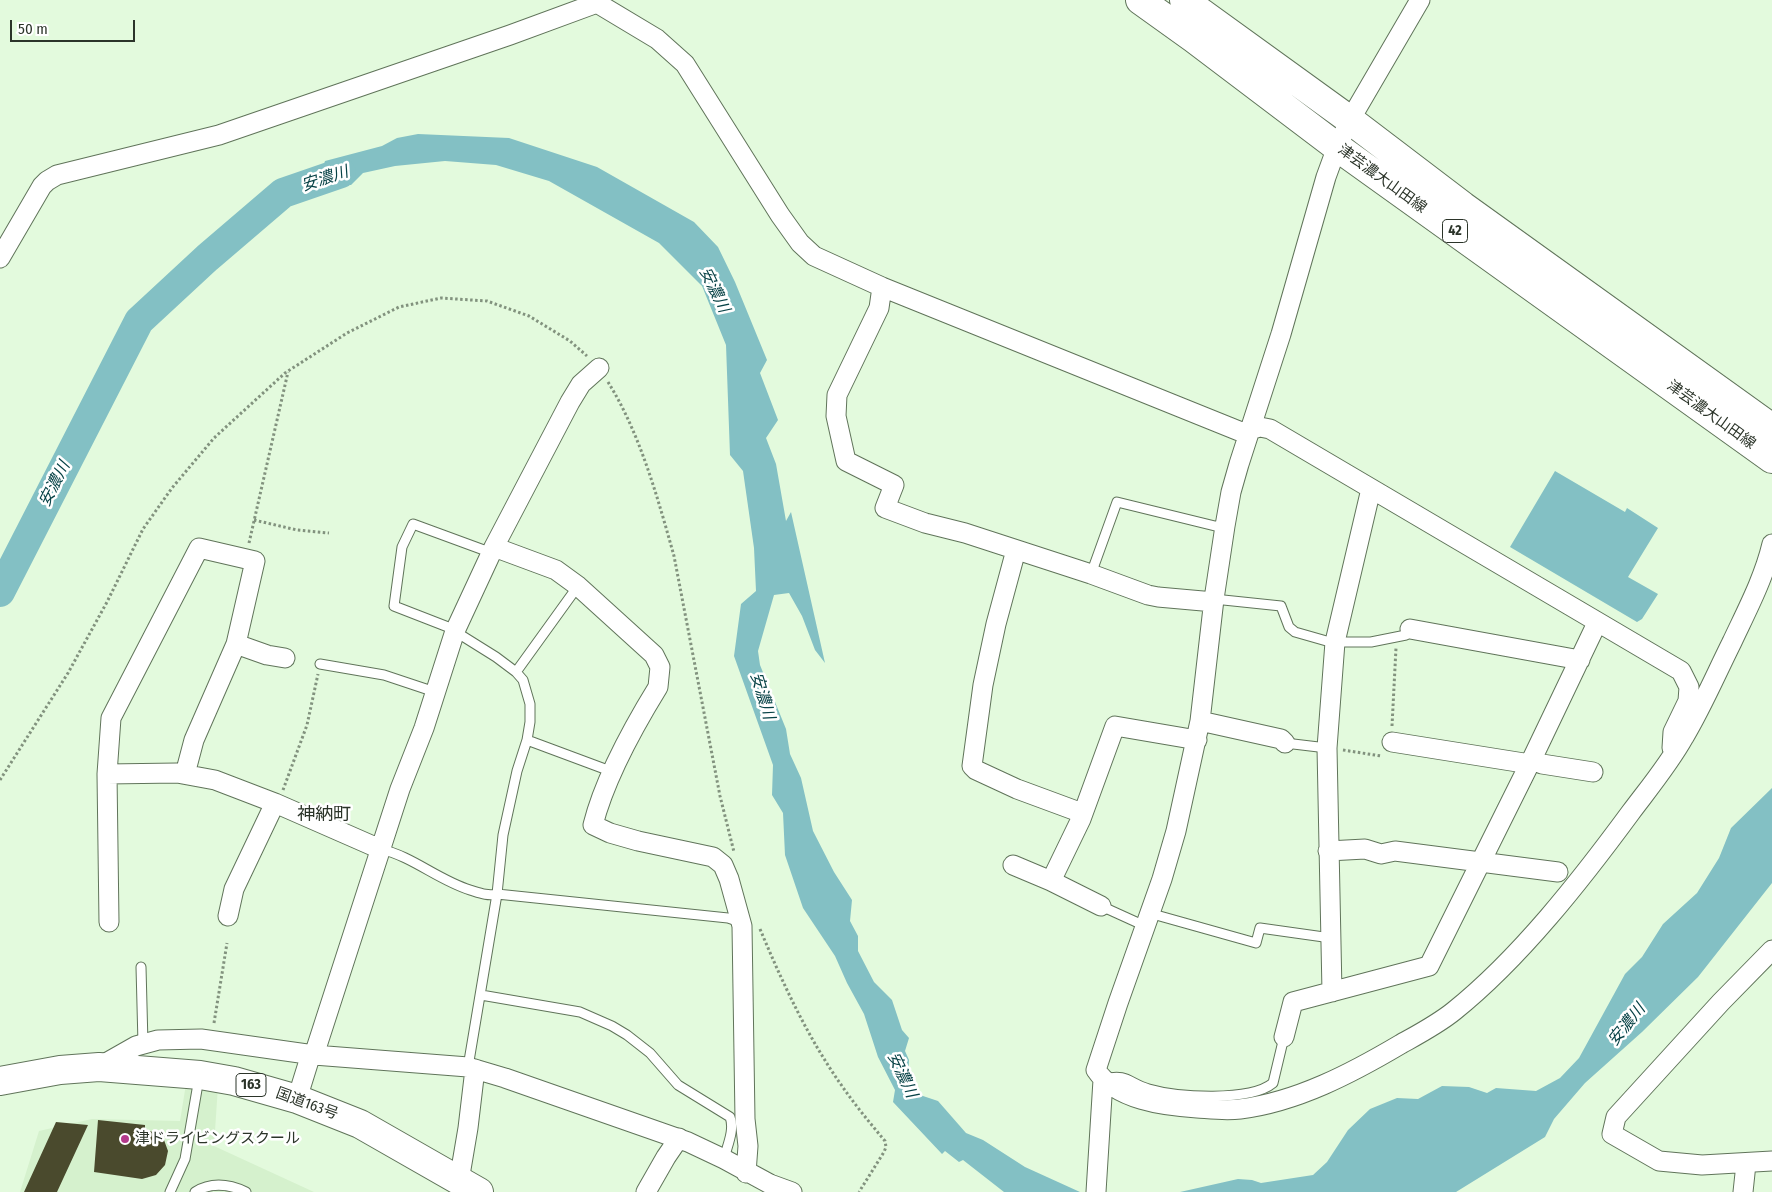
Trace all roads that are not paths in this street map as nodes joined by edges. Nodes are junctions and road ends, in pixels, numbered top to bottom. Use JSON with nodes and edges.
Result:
{"nodes":[{"id":1,"x":1140,"y":0,"type":"edge"},
{"id":2,"x":1184,"y":0,"type":"edge"},
{"id":3,"x":1420,"y":0,"type":"edge"},
{"id":4,"x":596,"y":1,"type":"edge"},
{"id":5,"x":1350,"y":120,"type":"junction"},
{"id":6,"x":1337,"y":147,"type":"junction"},
{"id":7,"x":0,"y":258,"type":"edge"},
{"id":8,"x":882,"y":287,"type":"junction"},
{"id":9,"x":599,"y":368,"type":"road end"},
{"id":10,"x":1772,"y":428,"type":"edge"},
{"id":11,"x":1250,"y":432,"type":"junction"},
{"id":12,"x":1772,"y":459,"type":"edge"},
{"id":13,"x":1371,"y":489,"type":"junction"},
{"id":14,"x":1225,"y":526,"type":"junction"},
{"id":15,"x":1772,"y":544,"type":"edge"},
{"id":16,"x":493,"y":550,"type":"junction"},
{"id":17,"x":1016,"y":550,"type":"junction"},
{"id":18,"x":1091,"y":574,"type":"junction"},
{"id":19,"x":578,"y":586,"type":"junction"},
{"id":20,"x":1214,"y":600,"type":"junction"},
{"id":21,"x":1597,"y":623,"type":"junction"},
{"id":22,"x":455,"y":631,"type":"junction"},
{"id":23,"x":1403,"y":633,"type":"joint"},
{"id":24,"x":1336,"y":642,"type":"junction"},
{"id":25,"x":236,"y":644,"type":"junction"},
{"id":26,"x":285,"y":658,"type":"dead end"},
{"id":27,"x":1580,"y":660,"type":"junction"},
{"id":28,"x":320,"y":664,"type":"road end"},
{"id":29,"x":516,"y":672,"type":"junction"},
{"id":30,"x":435,"y":694,"type":"junction"},
{"id":31,"x":1200,"y":722,"type":"junction"},
{"id":32,"x":527,"y":740,"type":"junction"},
{"id":33,"x":1197,"y":740,"type":"junction"},
{"id":34,"x":1392,"y":742,"type":"road end"},
{"id":35,"x":1285,"y":743,"type":"joint"},
{"id":36,"x":1327,"y":748,"type":"junction"},
{"id":37,"x":1672,"y":757,"type":"junction"},
{"id":38,"x":1531,"y":761,"type":"junction"},
{"id":39,"x":613,"y":772,"type":"junction"},
{"id":40,"x":1593,"y":772,"type":"dead end"},
{"id":41,"x":107,"y":774,"type":"junction"},
{"id":42,"x":185,"y":774,"type":"junction"},
{"id":43,"x":276,"y":804,"type":"junction"},
{"id":44,"x":1082,"y":814,"type":"junction"},
{"id":45,"x":380,"y":849,"type":"junction"},
{"id":46,"x":1328,"y":851,"type":"junction"},
{"id":47,"x":1481,"y":861,"type":"junction"},
{"id":48,"x":1013,"y":865,"type":"dead end"},
{"id":49,"x":1558,"y":872,"type":"dead end"},
{"id":50,"x":1051,"y":881,"type":"junction"},
{"id":51,"x":497,"y":894,"type":"junction"},
{"id":52,"x":1101,"y":906,"type":"joint"},
{"id":53,"x":228,"y":916,"type":"dead end"},
{"id":54,"x":1147,"y":919,"type":"junction"},
{"id":55,"x":108,"y":922,"type":"dead end"},
{"id":56,"x":749,"y":924,"type":"junction"},
{"id":57,"x":1330,"y":938,"type":"junction"},
{"id":58,"x":1772,"y":950,"type":"edge"},
{"id":59,"x":141,"y":967,"type":"dead end"},
{"id":60,"x":1332,"y":992,"type":"junction"},
{"id":61,"x":481,"y":994,"type":"junction"},
{"id":62,"x":1284,"y":1037,"type":"joint"},
{"id":63,"x":143,"y":1044,"type":"junction"},
{"id":64,"x":312,"y":1054,"type":"junction"},
{"id":65,"x":99,"y":1067,"type":"junction"},
{"id":66,"x":472,"y":1068,"type":"junction"},
{"id":67,"x":200,"y":1075,"type":"junction"},
{"id":68,"x":1103,"y":1080,"type":"junction"},
{"id":69,"x":0,"y":1081,"type":"edge"},
{"id":70,"x":297,"y":1099,"type":"junction"},
{"id":71,"x":679,"y":1138,"type":"junction"},
{"id":72,"x":724,"y":1159,"type":"junction"},
{"id":73,"x":1772,"y":1161,"type":"edge"},
{"id":74,"x":1746,"y":1164,"type":"junction"},
{"id":75,"x":746,"y":1173,"type":"junction"},
{"id":76,"x":469,"y":1187,"type":"edge"},
{"id":77,"x":170,"y":1192,"type":"edge"},
{"id":78,"x":195,"y":1192,"type":"edge"},
{"id":79,"x":246,"y":1192,"type":"edge"},
{"id":80,"x":646,"y":1192,"type":"edge"},
{"id":81,"x":792,"y":1192,"type":"edge"},
{"id":82,"x":1096,"y":1192,"type":"edge"},
{"id":83,"x":1743,"y":1192,"type":"edge"}],
"edges":[{"from":1,"to":6,"type":"main road","name":"津芸濃大山田線","number":"42"},
{"from":2,"to":5,"type":"main road","name":"津芸濃大山田線","number":"42"},
{"from":3,"to":5,"type":"street"},
{"from":4,"to":7,"type":"street"},
{"from":4,"to":8,"type":"street"},
{"from":5,"to":6,"type":"street"},
{"from":5,"to":10,"type":"main road","name":"津芸濃大山田線","number":"42"},
{"from":6,"to":11,"type":"street"},
{"from":6,"to":12,"type":"main road","name":"津芸濃大山田線","number":"42"},
{"from":8,"to":11,"type":"street"},
{"from":8,"to":17,"type":"street"},
{"from":9,"to":16,"type":"street"},
{"from":11,"to":13,"type":"street"},
{"from":11,"to":14,"type":"street"},
{"from":13,"to":21,"type":"street"},
{"from":13,"to":24,"type":"street"},
{"from":14,"to":18,"type":"lane"},
{"from":14,"to":20,"type":"street"},
{"from":15,"to":37,"type":"street"},
{"from":16,"to":19,"type":"street"},
{"from":16,"to":22,"type":"street"},
{"from":16,"to":22,"type":"lane"},
{"from":17,"to":18,"type":"street"},
{"from":17,"to":44,"type":"street"},
{"from":18,"to":20,"type":"street"},
{"from":19,"to":29,"type":"lane"},
{"from":19,"to":39,"type":"street"},
{"from":20,"to":24,"type":"lane"},
{"from":20,"to":31,"type":"street"},
{"from":21,"to":27,"type":"street"},
{"from":21,"to":37,"type":"street"},
{"from":22,"to":29,"type":"lane"},
{"from":22,"to":30,"type":"street"},
{"from":23,"to":24,"type":"lane"},
{"from":23,"to":27,"type":"street"},
{"from":24,"to":36,"type":"street"},
{"from":25,"to":26,"type":"street"},
{"from":25,"to":41,"type":"street"},
{"from":25,"to":42,"type":"street"},
{"from":27,"to":38,"type":"street"},
{"from":28,"to":30,"type":"lane"},
{"from":29,"to":32,"type":"lane"},
{"from":30,"to":45,"type":"street"},
{"from":31,"to":33,"type":"street"},
{"from":31,"to":35,"type":"street"},
{"from":32,"to":39,"type":"lane"},
{"from":32,"to":51,"type":"lane"},
{"from":33,"to":44,"type":"street"},
{"from":33,"to":54,"type":"street"},
{"from":34,"to":38,"type":"street"},
{"from":35,"to":36,"type":"lane"},
{"from":36,"to":46,"type":"street"},
{"from":37,"to":68,"type":"street"},
{"from":38,"to":40,"type":"street"},
{"from":38,"to":47,"type":"street"},
{"from":39,"to":56,"type":"street"},
{"from":41,"to":42,"type":"street"},
{"from":41,"to":55,"type":"street"},
{"from":42,"to":43,"type":"street"},
{"from":43,"to":45,"type":"street"},
{"from":43,"to":53,"type":"street"},
{"from":44,"to":50,"type":"street"},
{"from":45,"to":51,"type":"lane"},
{"from":45,"to":64,"type":"street"},
{"from":46,"to":47,"type":"street"},
{"from":46,"to":57,"type":"street"},
{"from":47,"to":49,"type":"street"},
{"from":47,"to":60,"type":"street"},
{"from":48,"to":50,"type":"street"},
{"from":50,"to":52,"type":"street"},
{"from":51,"to":56,"type":"lane"},
{"from":51,"to":61,"type":"lane"},
{"from":52,"to":54,"type":"lane"},
{"from":54,"to":57,"type":"lane"},
{"from":54,"to":68,"type":"street"},
{"from":56,"to":75,"type":"street"},
{"from":57,"to":60,"type":"street"},
{"from":58,"to":74,"type":"street"},
{"from":59,"to":63,"type":"lane"},
{"from":60,"to":62,"type":"street"},
{"from":61,"to":66,"type":"lane"},
{"from":61,"to":72,"type":"lane"},
{"from":62,"to":68,"type":"lane"},
{"from":63,"to":64,"type":"street"},
{"from":63,"to":65,"type":"street"},
{"from":64,"to":66,"type":"street"},
{"from":64,"to":70,"type":"street"},
{"from":65,"to":67,"type":"main road","name":"国道163号","number":"163"},
{"from":65,"to":69,"type":"main road","name":"国道163号","number":"163"},
{"from":66,"to":71,"type":"street"},
{"from":66,"to":76,"type":"street"},
{"from":67,"to":70,"type":"main road","name":"国道163号","number":"163"},
{"from":67,"to":77,"type":"lane"},
{"from":68,"to":82,"type":"street"},
{"from":70,"to":76,"type":"main road","name":"国道163号","number":"163"},
{"from":71,"to":72,"type":"street"},
{"from":71,"to":80,"type":"street"},
{"from":72,"to":75,"type":"street"},
{"from":73,"to":74,"type":"street"},
{"from":74,"to":83,"type":"street"},
{"from":75,"to":81,"type":"street"},
{"from":78,"to":79,"type":"lane"}]}
